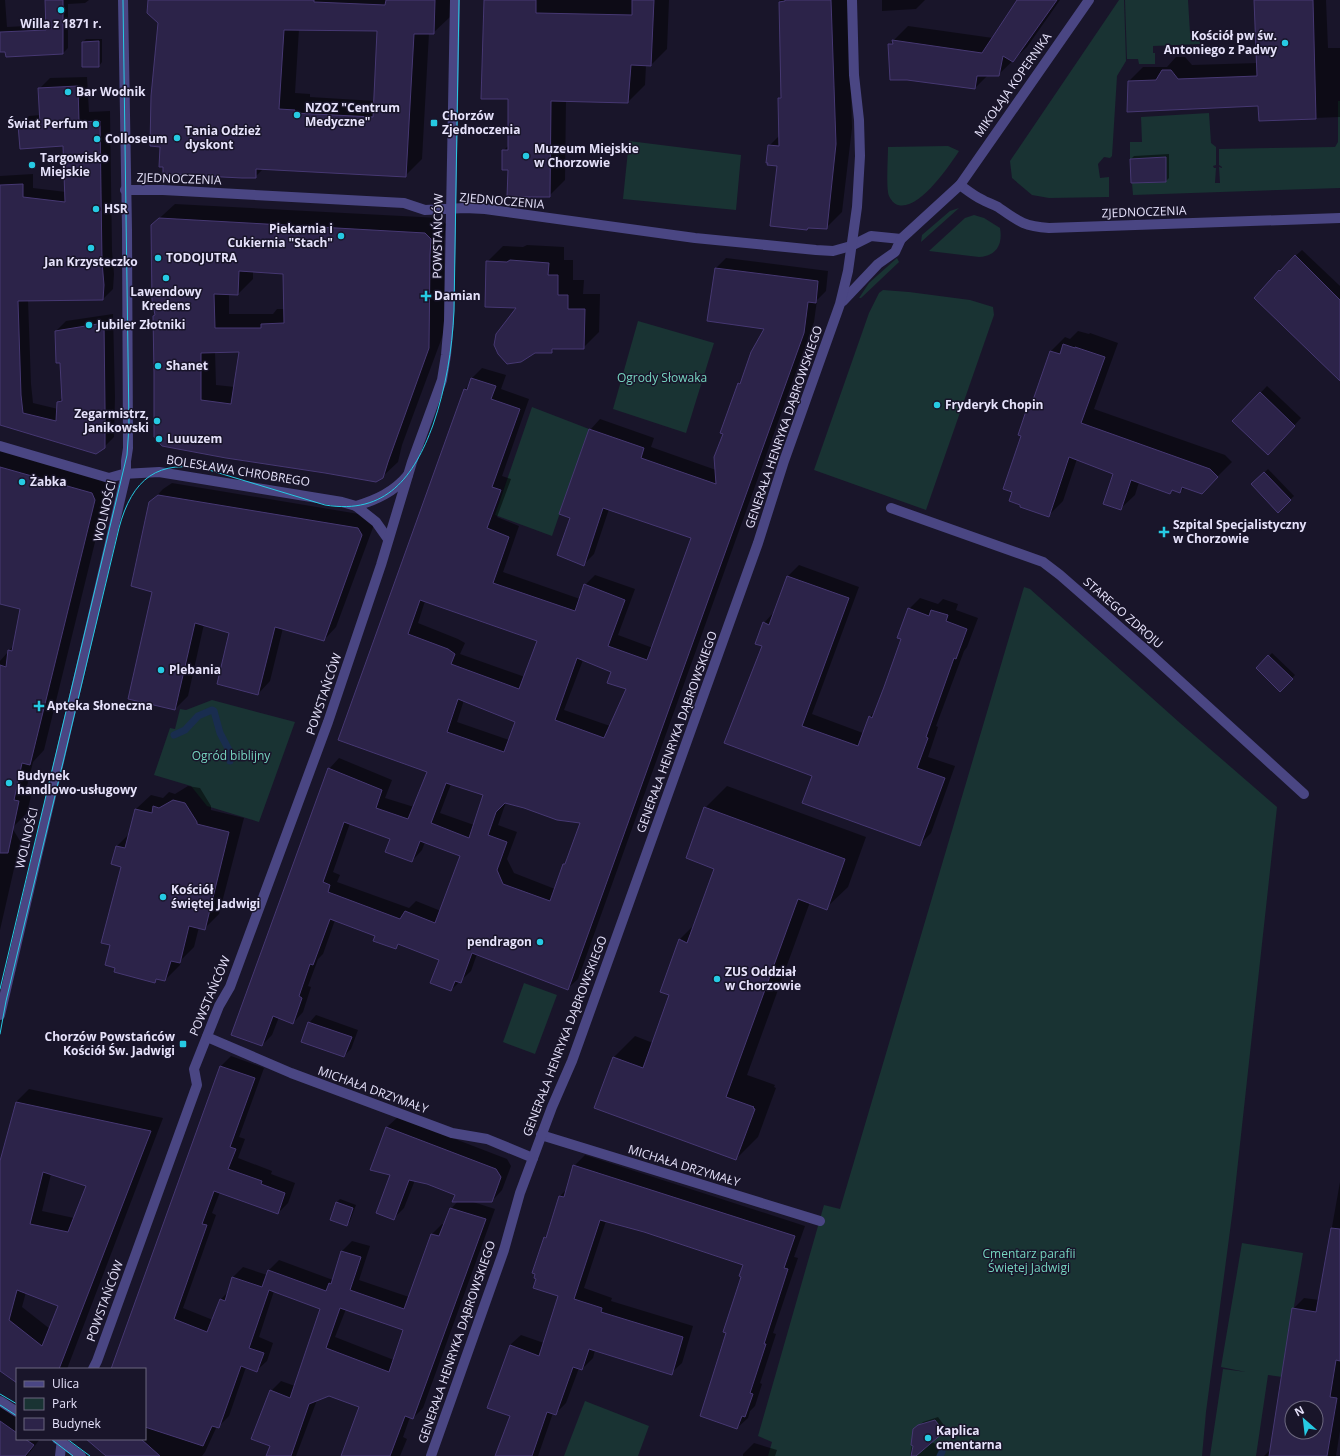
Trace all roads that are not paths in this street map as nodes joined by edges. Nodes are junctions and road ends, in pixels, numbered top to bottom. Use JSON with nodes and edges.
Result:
{"nodes":[{"id":1,"x":123,"y":0,"type":"edge"},
{"id":2,"x":455,"y":0,"type":"edge"},
{"id":3,"x":852,"y":0,"type":"edge"},
{"id":4,"x":1089,"y":0,"type":"edge"},
{"id":5,"x":960,"y":185,"type":"junction"},
{"id":6,"x":126,"y":190,"type":"junction"},
{"id":7,"x":451,"y":209,"type":"junction"},
{"id":8,"x":1340,"y":218,"type":"edge"},
{"id":9,"x":901,"y":240,"type":"junction"},
{"id":10,"x":851,"y":246,"type":"junction"},
{"id":11,"x":840,"y":304,"type":"junction"},
{"id":12,"x":0,"y":446,"type":"edge"},
{"id":13,"x":126,"y":474,"type":"junction"},
{"id":14,"x":410,"y":474,"type":"junction"},
{"id":15,"x":356,"y":506,"type":"junction"},
{"id":16,"x":891,"y":508,"type":"dead end"},
{"id":17,"x":388,"y":539,"type":"junction"},
{"id":18,"x":1304,"y":794,"type":"dead end"},
{"id":19,"x":0,"y":1015,"type":"edge"},
{"id":20,"x":207,"y":1037,"type":"junction"},
{"id":21,"x":541,"y":1136,"type":"junction"},
{"id":22,"x":533,"y":1158,"type":"junction"},
{"id":23,"x":820,"y":1221,"type":"dead end"},
{"id":24,"x":94,"y":1368,"type":"edge"},
{"id":25,"x":0,"y":1401,"type":"edge"},
{"id":26,"x":16,"y":1411,"type":"edge"},
{"id":27,"x":60,"y":1440,"type":"edge"},
{"id":28,"x":60,"y":1456,"type":"edge"},
{"id":29,"x":81,"y":1456,"type":"edge"},
{"id":30,"x":431,"y":1456,"type":"edge"}],
"edges":[{"from":1,"to":6,"type":"street","name":"WOLNOŚCI"},
{"from":2,"to":7,"type":"street","name":"POWSTAŃCÓW"},
{"from":3,"to":10,"type":"street","name":"GENERAŁA HENRYKA DĄBROWSKIEGO"},
{"from":4,"to":5,"type":"street","name":"MIKOŁAJA KOPERNIKA"},
{"from":5,"to":8,"type":"street","name":"ZJEDNOCZENIA"},
{"from":5,"to":9,"type":"street","name":"MIKOŁAJA KOPERNIKA"},
{"from":6,"to":7,"type":"street","name":"ZJEDNOCZENIA"},
{"from":6,"to":13,"type":"street","name":"WOLNOŚCI"},
{"from":7,"to":10,"type":"street","name":"ZJEDNOCZENIA"},
{"from":7,"to":14,"type":"street","name":"POWSTAŃCÓW"},
{"from":9,"to":10,"type":"street","name":"ZJEDNOCZENIA"},
{"from":9,"to":11,"type":"street","name":"MIKOŁAJA KOPERNIKA"},
{"from":10,"to":11,"type":"street","name":"GENERAŁA HENRYKA DĄBROWSKIEGO"},
{"from":11,"to":21,"type":"street","name":"GENERAŁA HENRYKA DĄBROWSKIEGO"},
{"from":12,"to":13,"type":"street","name":"BOLESŁAWA CHROBREGO"},
{"from":13,"to":15,"type":"street","name":"BOLESŁAWA CHROBREGO"},
{"from":13,"to":19,"type":"street","name":"WOLNOŚCI"},
{"from":14,"to":15,"type":"street"},
{"from":14,"to":17,"type":"street","name":"POWSTAŃCÓW"},
{"from":15,"to":17,"type":"street","name":"BOLESŁAWA CHROBREGO"},
{"from":16,"to":18,"type":"street","name":"STAREGO ZDROJU"},
{"from":17,"to":20,"type":"street","name":"POWSTAŃCÓW"},
{"from":20,"to":22,"type":"street","name":"MICHAŁA DRZYMAŁY"},
{"from":20,"to":24,"type":"street","name":"POWSTAŃCÓW"},
{"from":21,"to":22,"type":"street","name":"GENERAŁA HENRYKA DĄBROWSKIEGO"},
{"from":21,"to":23,"type":"street","name":"MICHAŁA DRZYMAŁY"},
{"from":22,"to":30,"type":"street","name":"GENERAŁA HENRYKA DĄBROWSKIEGO"},
{"from":25,"to":26,"type":"street"},
{"from":27,"to":28,"type":"street"},
{"from":27,"to":29,"type":"street"}]}
